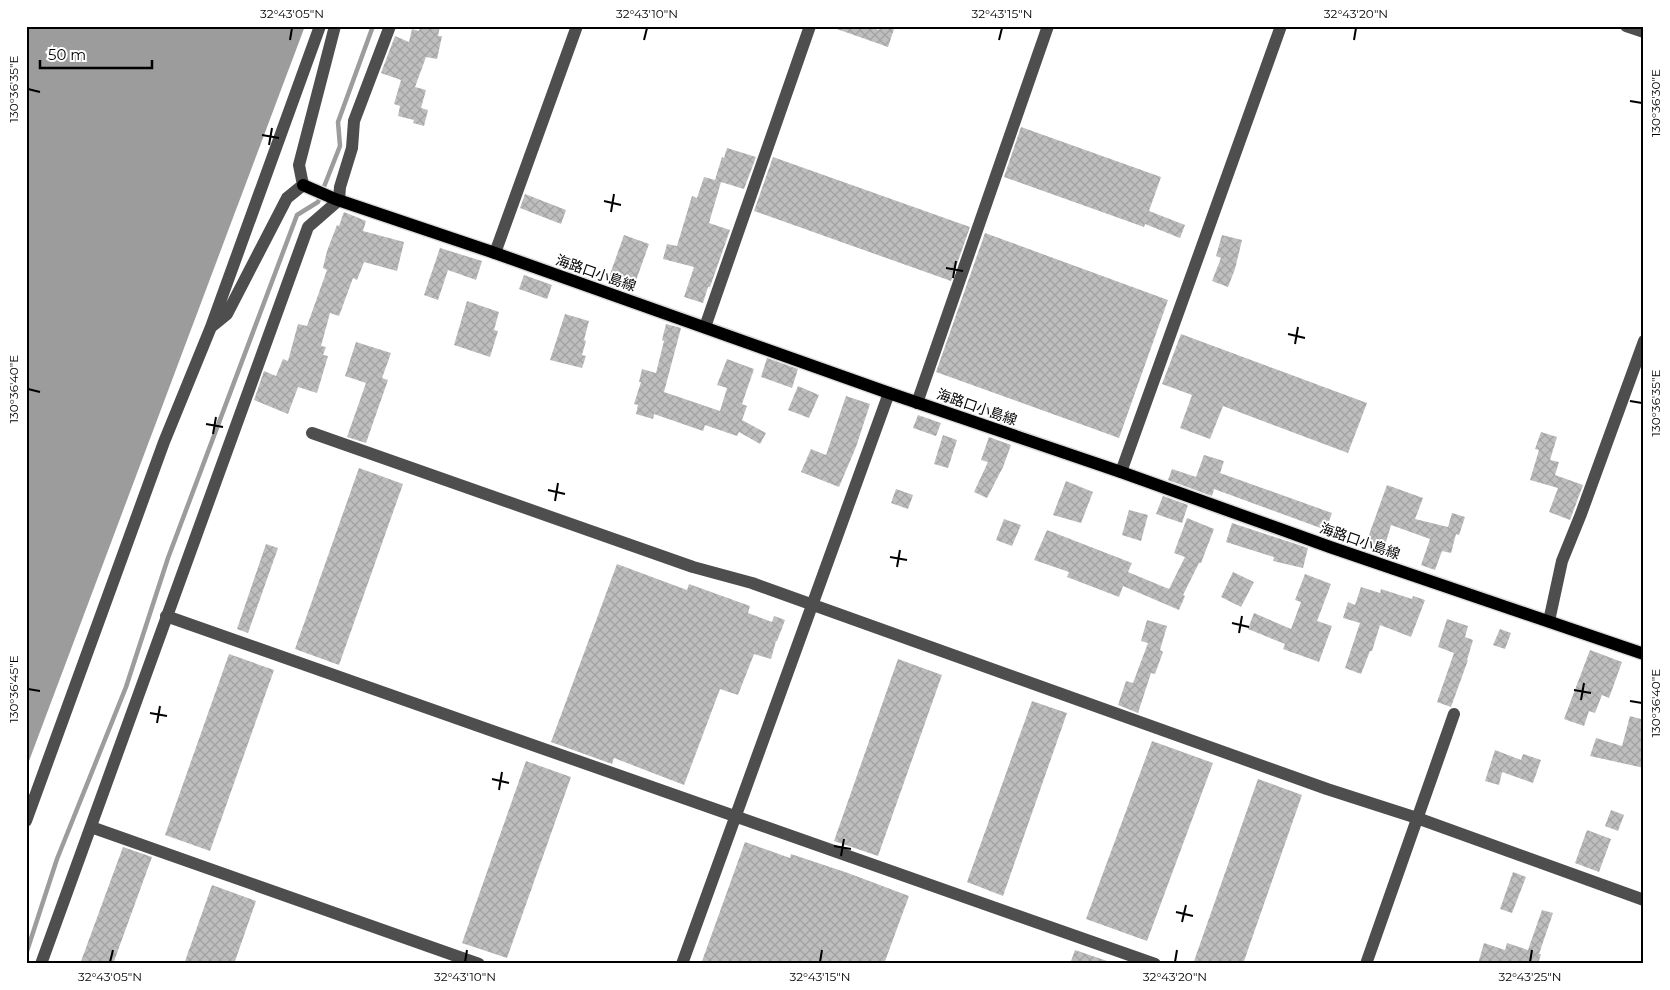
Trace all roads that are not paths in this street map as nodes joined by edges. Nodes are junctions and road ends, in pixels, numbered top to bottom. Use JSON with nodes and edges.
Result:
{"nodes":[{"id":1,"x":320,"y":26,"type":"edge"},
{"id":2,"x":335,"y":26,"type":"edge"},
{"id":3,"x":390,"y":26,"type":"edge"},
{"id":4,"x":577,"y":26,"type":"edge"},
{"id":5,"x":810,"y":26,"type":"edge"},
{"id":6,"x":1048,"y":26,"type":"edge"},
{"id":7,"x":1281,"y":26,"type":"edge"},
{"id":8,"x":1626,"y":26,"type":"edge"},
{"id":9,"x":1644,"y":32,"type":"edge"},
{"id":10,"x":303,"y":185,"type":"junction"},
{"id":11,"x":337,"y":199,"type":"junction"},
{"id":12,"x":496,"y":253,"type":"junction"},
{"id":13,"x":211,"y":327,"type":"junction"},
{"id":14,"x":705,"y":327,"type":"junction"},
{"id":15,"x":1644,"y":341,"type":"edge"},
{"id":16,"x":888,"y":393,"type":"junction"},
{"id":17,"x":917,"y":403,"type":"junction"},
{"id":18,"x":312,"y":433,"type":"dead end"},
{"id":19,"x":1121,"y":472,"type":"junction"},
{"id":20,"x":813,"y":605,"type":"junction"},
{"id":21,"x":166,"y":616,"type":"junction"},
{"id":22,"x":1548,"y":621,"type":"junction"},
{"id":23,"x":1644,"y":654,"type":"edge"},
{"id":24,"x":1454,"y":714,"type":"dead end"},
{"id":25,"x":735,"y":817,"type":"junction"},
{"id":26,"x":1417,"y":818,"type":"junction"},
{"id":27,"x":26,"y":821,"type":"edge"},
{"id":28,"x":91,"y":827,"type":"junction"},
{"id":29,"x":1644,"y":900,"type":"edge"},
{"id":30,"x":41,"y":964,"type":"edge"},
{"id":31,"x":479,"y":964,"type":"edge"},
{"id":32,"x":682,"y":964,"type":"edge"},
{"id":33,"x":1155,"y":964,"type":"edge"},
{"id":34,"x":1366,"y":964,"type":"edge"}],
"edges":[{"from":1,"to":13,"type":"street"},
{"from":2,"to":10,"type":"street"},
{"from":3,"to":11,"type":"street"},
{"from":4,"to":12,"type":"street"},
{"from":5,"to":14,"type":"street"},
{"from":6,"to":17,"type":"street"},
{"from":7,"to":19,"type":"street"},
{"from":8,"to":9,"type":"street"},
{"from":10,"to":11,"type":"main road","name":"海路口小島線"},
{"from":10,"to":13,"type":"street"},
{"from":11,"to":12,"type":"main road","name":"海路口小島線"},
{"from":11,"to":21,"type":"street"},
{"from":12,"to":14,"type":"main road","name":"海路口小島線"},
{"from":13,"to":27,"type":"street"},
{"from":14,"to":16,"type":"main road","name":"海路口小島線"},
{"from":15,"to":22,"type":"street"},
{"from":16,"to":17,"type":"main road","name":"海路口小島線"},
{"from":16,"to":20,"type":"street"},
{"from":17,"to":19,"type":"main road","name":"海路口小島線"},
{"from":18,"to":20,"type":"street"},
{"from":19,"to":22,"type":"main road","name":"海路口小島線"},
{"from":20,"to":25,"type":"street"},
{"from":20,"to":26,"type":"street"},
{"from":21,"to":25,"type":"street"},
{"from":21,"to":28,"type":"street"},
{"from":22,"to":23,"type":"main road","name":"海路口小島線"},
{"from":24,"to":26,"type":"street"},
{"from":25,"to":32,"type":"street"},
{"from":25,"to":33,"type":"street"},
{"from":26,"to":29,"type":"street"},
{"from":26,"to":34,"type":"street"},
{"from":28,"to":30,"type":"street"},
{"from":28,"to":31,"type":"street"}]}
